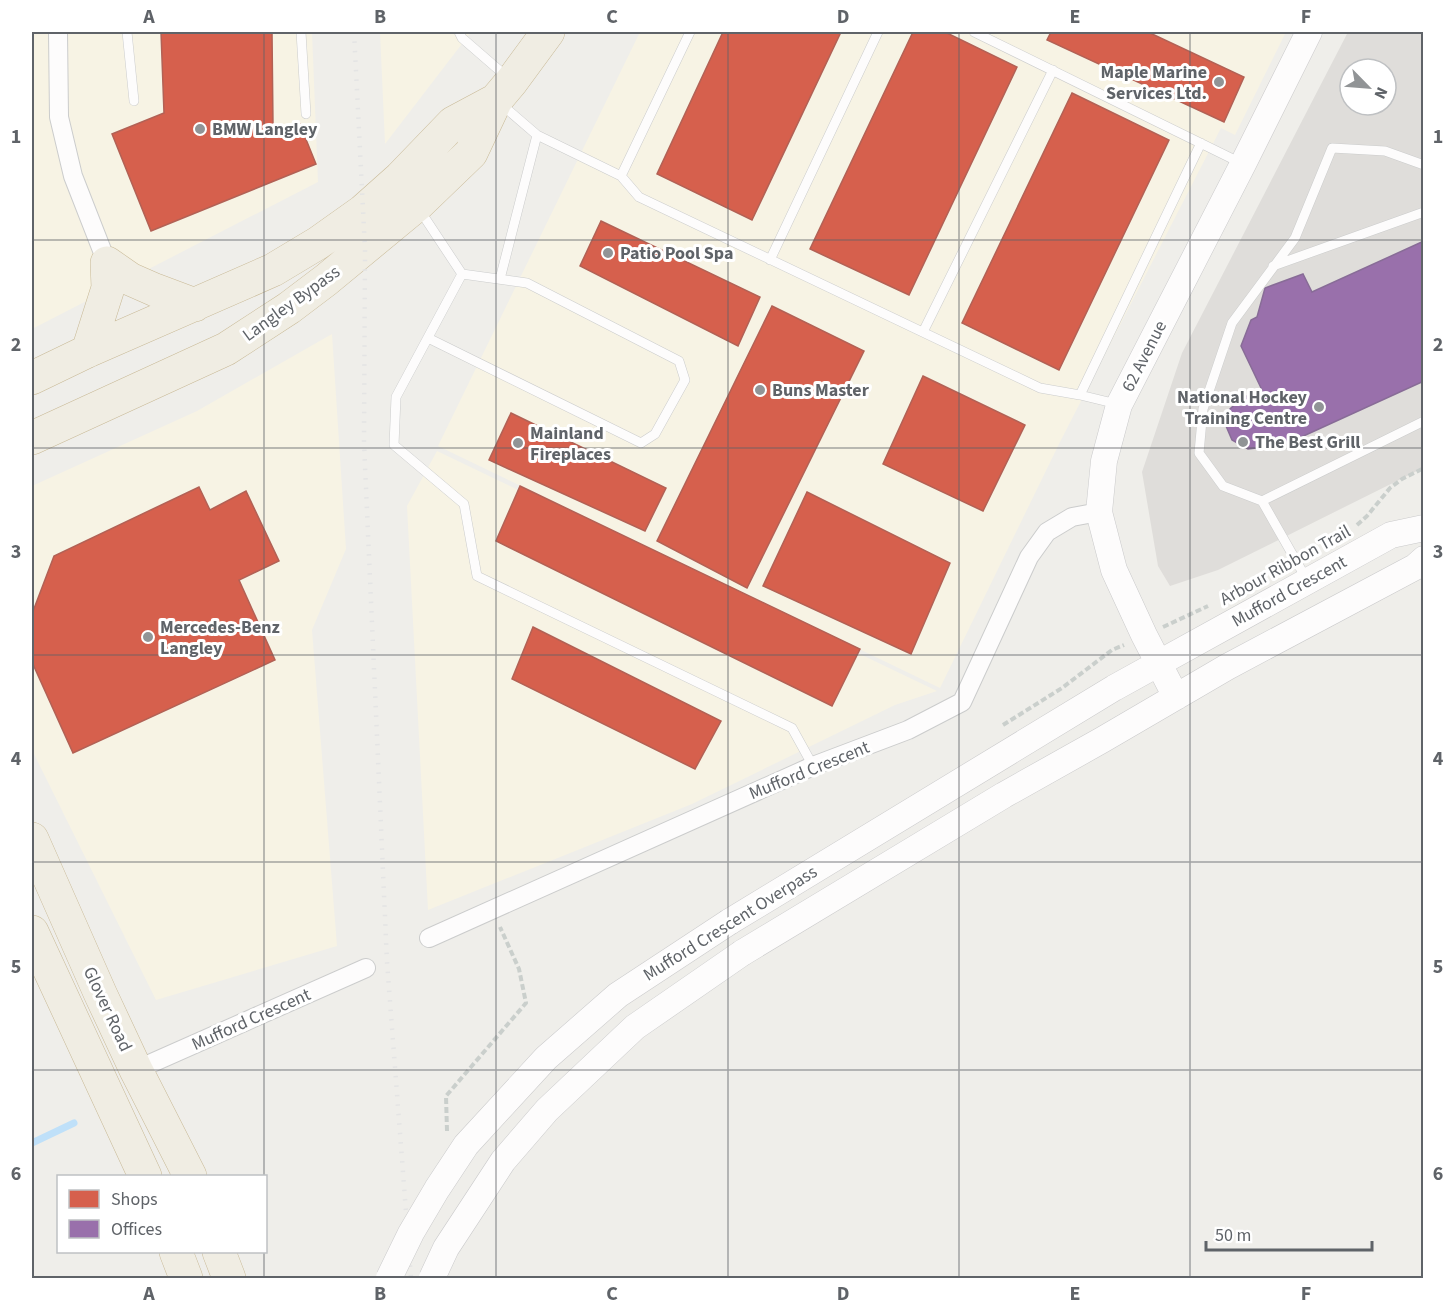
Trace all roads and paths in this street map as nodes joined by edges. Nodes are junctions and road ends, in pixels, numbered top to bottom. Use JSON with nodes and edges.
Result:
{"nodes":[{"id":1,"x":58,"y":32,"type":"edge"},
{"id":2,"x":127,"y":32,"type":"edge"},
{"id":3,"x":302,"y":32,"type":"edge"},
{"id":4,"x":459,"y":32,"type":"edge"},
{"id":5,"x":548,"y":32,"type":"edge"},
{"id":6,"x":690,"y":32,"type":"edge"},
{"id":7,"x":878,"y":32,"type":"edge"},
{"id":8,"x":975,"y":32,"type":"edge"},
{"id":9,"x":1309,"y":32,"type":"edge"},
{"id":10,"x":1053,"y":70,"type":"junction"},
{"id":11,"x":504,"y":90,"type":"junction"},
{"id":12,"x":134,"y":101,"type":"dead end"},
{"id":13,"x":306,"y":114,"type":"dead end"},
{"id":14,"x":537,"y":135,"type":"junction"},
{"id":15,"x":1201,"y":143,"type":"junction"},
{"id":16,"x":1243,"y":164,"type":"junction"},
{"id":17,"x":1424,"y":165,"type":"edge"},
{"id":18,"x":621,"y":176,"type":"junction"},
{"id":19,"x":416,"y":205,"type":"junction"},
{"id":20,"x":1424,"y":212,"type":"edge"},
{"id":21,"x":770,"y":260,"type":"junction"},
{"id":22,"x":107,"y":263,"type":"junction"},
{"id":23,"x":1273,"y":267,"type":"junction"},
{"id":24,"x":462,"y":274,"type":"junction"},
{"id":25,"x":500,"y":279,"type":"junction"},
{"id":26,"x":195,"y":305,"type":"junction"},
{"id":27,"x":923,"y":332,"type":"junction"},
{"id":28,"x":428,"y":338,"type":"junction"},
{"id":29,"x":88,"y":351,"type":"junction"},
{"id":30,"x":32,"y":378,"type":"edge"},
{"id":31,"x":1080,"y":395,"type":"junction"},
{"id":32,"x":1119,"y":405,"type":"junction"},
{"id":33,"x":1424,"y":421,"type":"edge"},
{"id":34,"x":32,"y":438,"type":"edge"},
{"id":35,"x":1424,"y":468,"type":"edge"},
{"id":36,"x":1262,"y":501,"type":"junction"},
{"id":37,"x":1099,"y":512,"type":"junction"},
{"id":38,"x":1356,"y":526,"type":"dead end"},
{"id":39,"x":1424,"y":528,"type":"edge"},
{"id":40,"x":1424,"y":559,"type":"edge"},
{"id":41,"x":1308,"y":580,"type":"junction"},
{"id":42,"x":1217,"y":603,"type":"dead end"},
{"id":43,"x":1198,"y":611,"type":"dead end"},
{"id":44,"x":1159,"y":663,"type":"junction"},
{"id":45,"x":1176,"y":697,"type":"junction"},
{"id":46,"x":813,"y":766,"type":"junction"},
{"id":47,"x":32,"y":839,"type":"edge"},
{"id":48,"x":493,"y":910,"type":"junction"},
{"id":49,"x":32,"y":932,"type":"edge"},
{"id":50,"x":429,"y":938,"type":"dead end"},
{"id":51,"x":366,"y":969,"type":"dead end"},
{"id":52,"x":136,"y":1070,"type":"junction"},
{"id":53,"x":447,"y":1142,"type":"dead end"},
{"id":54,"x":145,"y":1175,"type":"edge"},
{"id":55,"x":189,"y":1175,"type":"edge"},
{"id":56,"x":177,"y":1253,"type":"edge"},
{"id":57,"x":220,"y":1253,"type":"edge"},
{"id":58,"x":186,"y":1278,"type":"edge"},
{"id":59,"x":229,"y":1278,"type":"edge"},
{"id":60,"x":389,"y":1278,"type":"edge"},
{"id":61,"x":432,"y":1278,"type":"edge"}],
"edges":[{"from":1,"to":22,"type":"street"},
{"from":2,"to":12,"type":"lane"},
{"from":3,"to":13,"type":"lane"},
{"from":4,"to":11,"type":"lane"},
{"from":5,"to":11,"type":"highway","name":"Langley Bypass"},
{"from":6,"to":18,"type":"lane"},
{"from":7,"to":21,"type":"lane"},
{"from":8,"to":10,"type":"lane"},
{"from":9,"to":16,"type":"main road","name":"62 Avenue"},
{"from":10,"to":15,"type":"lane"},
{"from":10,"to":27,"type":"lane"},
{"from":11,"to":14,"type":"lane"},
{"from":11,"to":19,"type":"highway","name":"Langley Bypass"},
{"from":11,"to":26,"type":"highway","name":"Langley Bypass"},
{"from":14,"to":18,"type":"lane"},
{"from":14,"to":25,"type":"lane"},
{"from":15,"to":16,"type":"lane"},
{"from":15,"to":31,"type":"lane"},
{"from":16,"to":32,"type":"main road","name":"62 Avenue"},
{"from":17,"to":23,"type":"lane"},
{"from":18,"to":21,"type":"lane"},
{"from":19,"to":24,"type":"lane"},
{"from":19,"to":34,"type":"highway","name":"Langley Bypass"},
{"from":20,"to":23,"type":"lane"},
{"from":21,"to":27,"type":"lane"},
{"from":22,"to":26,"type":"highway"},
{"from":22,"to":29,"type":"highway"},
{"from":23,"to":36,"type":"lane"},
{"from":24,"to":25,"type":"lane"},
{"from":24,"to":28,"type":"lane"},
{"from":25,"to":28,"type":"lane"},
{"from":26,"to":29,"type":"highway","name":"Langley Bypass"},
{"from":27,"to":31,"type":"lane"},
{"from":28,"to":46,"type":"lane"},
{"from":29,"to":30,"type":"highway","name":"Langley Bypass"},
{"from":31,"to":32,"type":"lane"},
{"from":32,"to":37,"type":"main road","name":"62 Avenue"},
{"from":33,"to":36,"type":"lane"},
{"from":35,"to":38,"type":"path","name":"Arbour Ribbon Trail"},
{"from":36,"to":41,"type":"lane"},
{"from":37,"to":44,"type":"main road","name":"62 Avenue"},
{"from":37,"to":46,"type":"street","name":"Mufford Crescent"},
{"from":39,"to":41,"type":"main road","name":"Mufford Crescent"},
{"from":40,"to":45,"type":"main road","name":"Mufford Crescent"},
{"from":41,"to":44,"type":"main road","name":"Mufford Crescent"},
{"from":42,"to":43,"type":"path","name":"Arbour Ribbon Trail"},
{"from":44,"to":45,"type":"main road","name":"62 Avenue"},
{"from":44,"to":60,"type":"main road","name":"Mufford Crescent Overpass","bridge":true},
{"from":45,"to":61,"type":"main road","name":"Mufford Crescent Overpass","bridge":true},
{"from":46,"to":48,"type":"street","name":"Mufford Crescent"},
{"from":47,"to":52,"type":"highway","name":"Glover Road"},
{"from":48,"to":50,"type":"street","name":"Mufford Crescent"},
{"from":48,"to":53,"type":"path"},
{"from":49,"to":54,"type":"highway","name":"Glover Road"},
{"from":51,"to":52,"type":"street","name":"Mufford Crescent"},
{"from":52,"to":55,"type":"highway","name":"Glover Road"},
{"from":56,"to":58,"type":"highway"},
{"from":57,"to":59,"type":"highway"}]}
